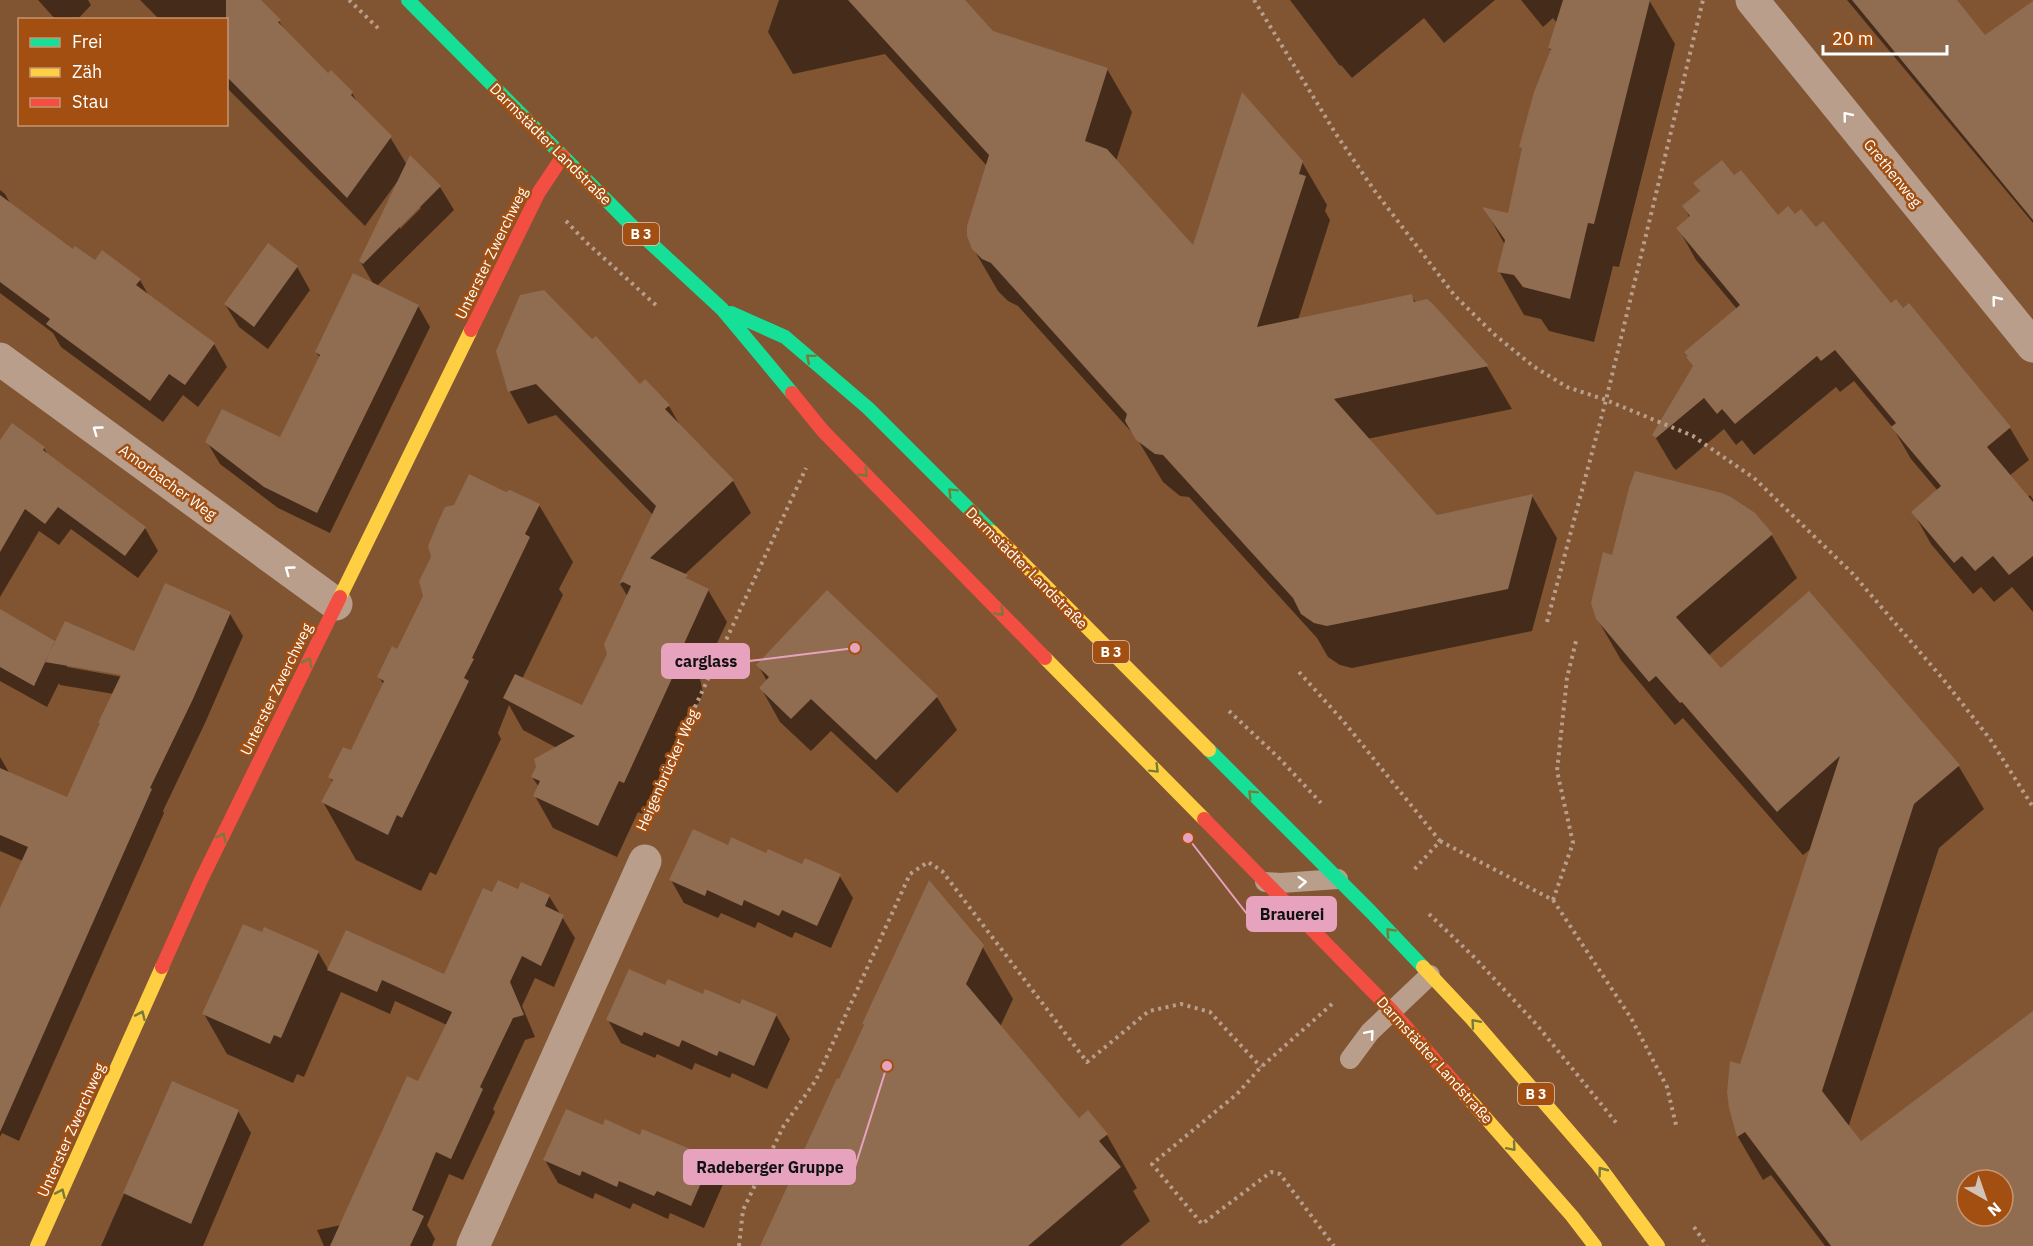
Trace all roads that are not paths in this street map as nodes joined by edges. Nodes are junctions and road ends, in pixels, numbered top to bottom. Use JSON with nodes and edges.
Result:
{"nodes":[{"id":1,"x":408,"y":0,"type":"edge"},
{"id":2,"x":1752,"y":0,"type":"edge"},
{"id":3,"x":563,"y":156,"type":"junction"},
{"id":4,"x":723,"y":309,"type":"junction"},
{"id":5,"x":2033,"y":346,"type":"edge"},
{"id":6,"x":0,"y":359,"type":"edge"},
{"id":7,"x":336,"y":604,"type":"junction"},
{"id":8,"x":645,"y":861,"type":"road end"},
{"id":9,"x":1338,"y":879,"type":"junction"},
{"id":10,"x":1265,"y":882,"type":"junction"},
{"id":11,"x":1430,"y":975,"type":"junction"},
{"id":12,"x":1393,"y":1012,"type":"junction"},
{"id":13,"x":1350,"y":1059,"type":"dead end"},
{"id":14,"x":37,"y":1246,"type":"edge"},
{"id":15,"x":473,"y":1246,"type":"edge"},
{"id":16,"x":1595,"y":1246,"type":"edge"},
{"id":17,"x":1658,"y":1246,"type":"edge"}],
"edges":[{"from":1,"to":3,"type":"main road","name":"Darmstädter Landstraße","number":"B 3"},
{"from":5,"to":2,"type":"street","name":"Grethenweg","one_way":true},
{"from":3,"to":4,"type":"main road","name":"Darmstädter Landstraße","number":"B 3"},
{"from":3,"to":7,"type":"main road","name":"Unterster Zwerchweg"},
{"from":9,"to":4,"type":"main road","name":"Darmstädter Landstraße","number":"B 3","one_way":true},
{"from":4,"to":10,"type":"main road","name":"Darmstädter Landstraße","number":"B 3","one_way":true},
{"from":7,"to":6,"type":"street","name":"Amorbacher Weg","one_way":true},
{"from":14,"to":7,"type":"main road","name":"Unterster Zwerchweg","one_way":true},
{"from":8,"to":15,"type":"street"},
{"from":10,"to":9,"type":"lane","one_way":true},
{"from":11,"to":9,"type":"main road","name":"Darmstädter Landstraße","number":"B 3","one_way":true},
{"from":10,"to":12,"type":"main road","name":"Darmstädter Landstraße","number":"B 3"},
{"from":11,"to":12,"type":"lane"},
{"from":17,"to":11,"type":"main road","name":"Darmstädter Landstraße","number":"B 3","one_way":true},
{"from":13,"to":12,"type":"lane","one_way":true},
{"from":12,"to":16,"type":"main road","name":"Darmstädter Landstraße","number":"B 3","one_way":true}]}
